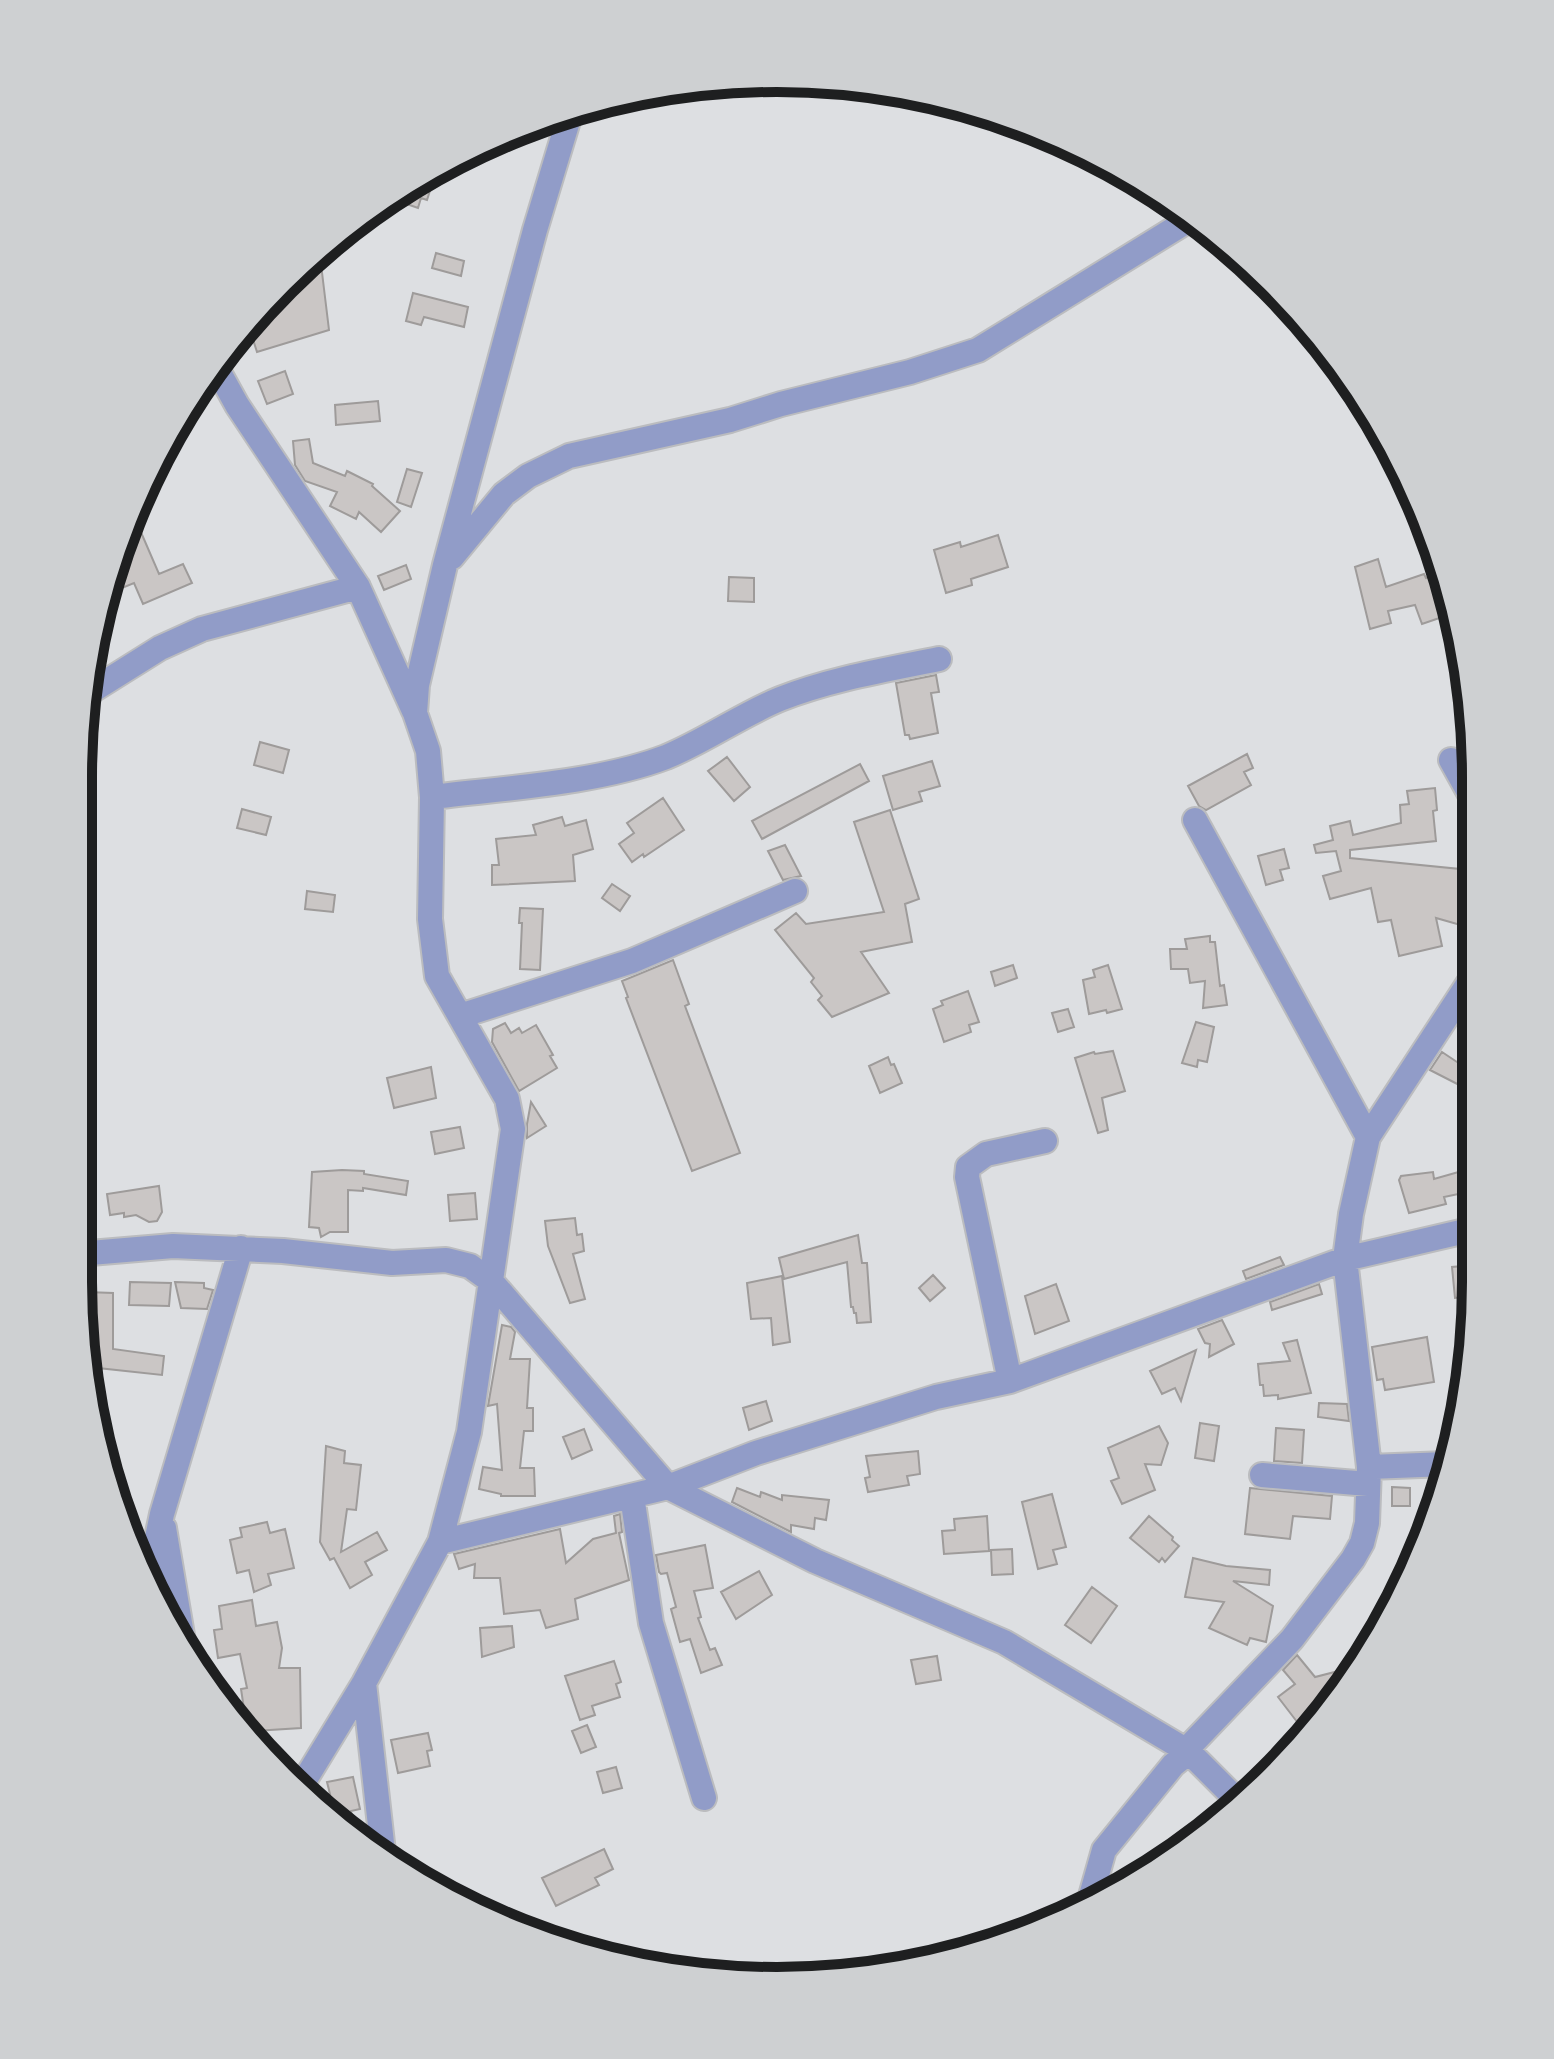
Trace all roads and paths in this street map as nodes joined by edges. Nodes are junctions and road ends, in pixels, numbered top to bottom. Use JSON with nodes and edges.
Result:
{"nodes":[{"id":1,"x":567,"y":125,"type":"edge"},
{"id":2,"x":1181,"y":225,"type":"edge"},
{"id":3,"x":221,"y":377,"type":"edge"},
{"id":4,"x":445,"y":565,"type":"junction"},
{"id":5,"x":358,"y":587,"type":"junction"},
{"id":6,"x":939,"y":659,"type":"dead end"},
{"id":7,"x":98,"y":687,"type":"edge"},
{"id":8,"x":415,"y":713,"type":"junction"},
{"id":9,"x":1451,"y":760,"type":"dead end"},
{"id":10,"x":1462,"y":780,"type":"edge"},
{"id":11,"x":432,"y":797,"type":"junction"},
{"id":12,"x":1195,"y":820,"type":"dead end"},
{"id":13,"x":795,"y":891,"type":"dead end"},
{"id":14,"x":1462,"y":993,"type":"edge"},
{"id":15,"x":460,"y":1016,"type":"junction"},
{"id":16,"x":1368,"y":1137,"type":"junction"},
{"id":17,"x":1045,"y":1141,"type":"dead end"},
{"id":18,"x":1462,"y":1232,"type":"edge"},
{"id":19,"x":241,"y":1248,"type":"junction"},
{"id":20,"x":92,"y":1253,"type":"edge"},
{"id":21,"x":1345,"y":1259,"type":"junction"},
{"id":22,"x":491,"y":1281,"type":"junction"},
{"id":23,"x":1010,"y":1381,"type":"junction"},
{"id":24,"x":1437,"y":1467,"type":"edge"},
{"id":25,"x":1262,"y":1475,"type":"dead end"},
{"id":26,"x":1369,"y":1475,"type":"junction"},
{"id":27,"x":668,"y":1487,"type":"junction"},
{"id":28,"x":632,"y":1496,"type":"junction"},
{"id":29,"x":162,"y":1514,"type":"junction"},
{"id":30,"x":439,"y":1543,"type":"junction"},
{"id":31,"x":152,"y":1561,"type":"edge"},
{"id":32,"x":179,"y":1614,"type":"edge"},
{"id":33,"x":364,"y":1683,"type":"junction"},
{"id":34,"x":1188,"y":1751,"type":"junction"},
{"id":35,"x":306,"y":1778,"type":"edge"},
{"id":36,"x":1232,"y":1795,"type":"edge"},
{"id":37,"x":704,"y":1798,"type":"dead end"},
{"id":38,"x":382,"y":1841,"type":"edge"},
{"id":39,"x":1093,"y":1889,"type":"edge"}],
"edges":[{"from":1,"to":4,"type":"street"},
{"from":2,"to":4,"type":"street"},
{"from":3,"to":5,"type":"street"},
{"from":4,"to":8,"type":"street"},
{"from":5,"to":7,"type":"street"},
{"from":5,"to":8,"type":"street"},
{"from":6,"to":11,"type":"street"},
{"from":8,"to":11,"type":"street"},
{"from":9,"to":10,"type":"street"},
{"from":11,"to":15,"type":"street"},
{"from":12,"to":16,"type":"street"},
{"from":13,"to":15,"type":"street"},
{"from":14,"to":16,"type":"street"},
{"from":15,"to":22,"type":"street"},
{"from":16,"to":21,"type":"street"},
{"from":17,"to":23,"type":"street"},
{"from":18,"to":21,"type":"street"},
{"from":19,"to":20,"type":"street"},
{"from":19,"to":22,"type":"street"},
{"from":19,"to":29,"type":"street"},
{"from":21,"to":23,"type":"street"},
{"from":21,"to":26,"type":"street"},
{"from":22,"to":27,"type":"street"},
{"from":22,"to":30,"type":"street"},
{"from":23,"to":27,"type":"street"},
{"from":24,"to":26,"type":"street"},
{"from":25,"to":26,"type":"street"},
{"from":26,"to":34,"type":"street"},
{"from":27,"to":28,"type":"street"},
{"from":27,"to":30,"type":"street"},
{"from":27,"to":34,"type":"street"},
{"from":28,"to":30,"type":"street"},
{"from":28,"to":37,"type":"street"},
{"from":29,"to":31,"type":"street"},
{"from":29,"to":32,"type":"street"},
{"from":30,"to":33,"type":"street"},
{"from":33,"to":35,"type":"street"},
{"from":33,"to":38,"type":"street"},
{"from":34,"to":36,"type":"street"},
{"from":34,"to":39,"type":"street"}]}
